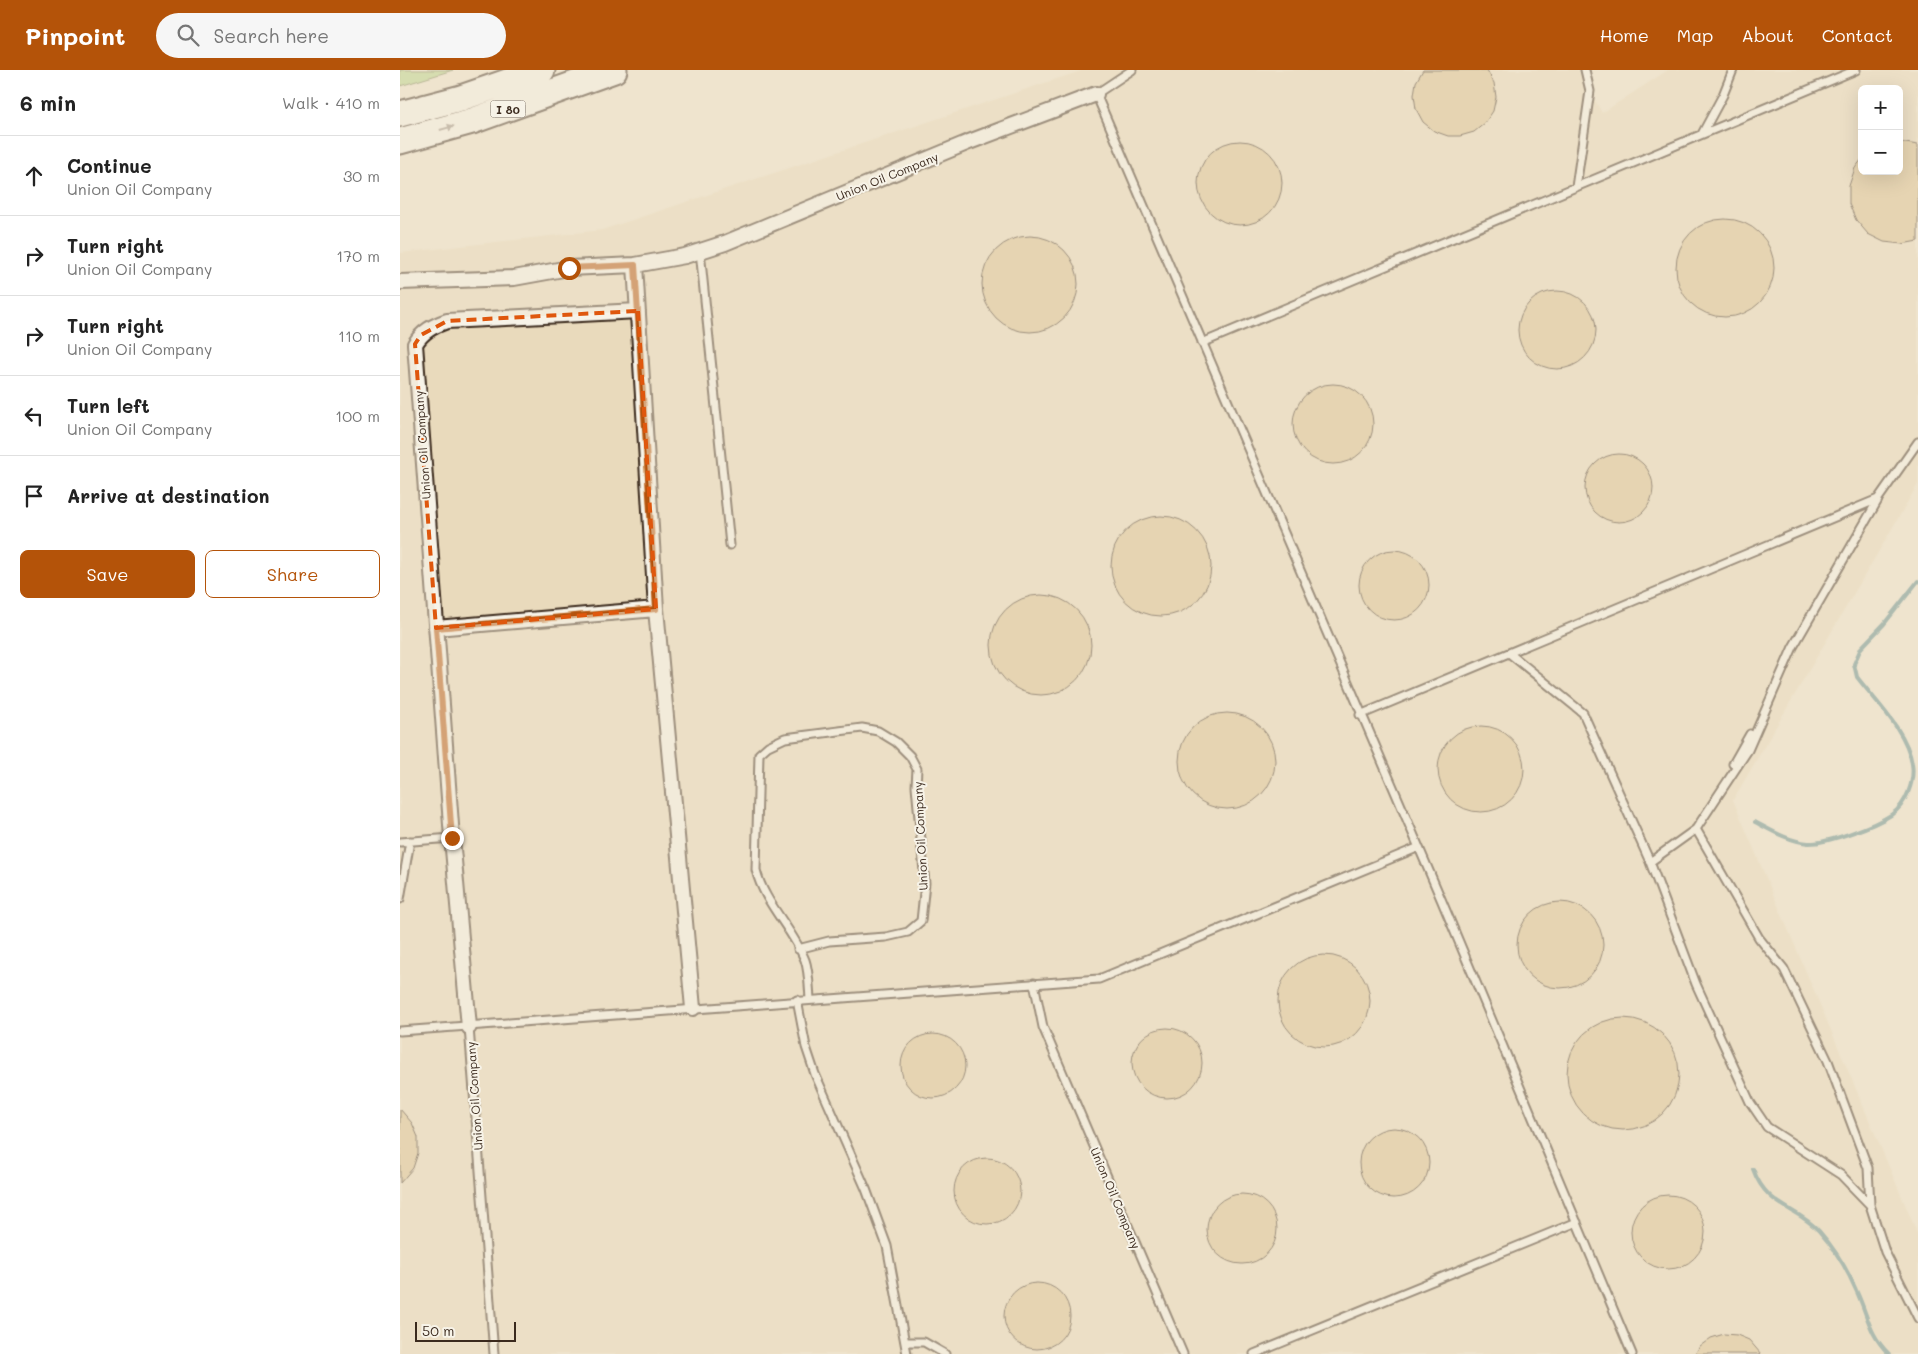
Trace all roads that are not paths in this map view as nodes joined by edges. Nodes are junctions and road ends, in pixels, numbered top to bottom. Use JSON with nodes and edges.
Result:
{"nodes":[{"id":1,"x":542,"y":70,"type":"edge"},
{"id":2,"x":614,"y":70,"type":"edge"},
{"id":3,"x":1132,"y":70,"type":"edge"},
{"id":4,"x":1584,"y":70,"type":"edge"},
{"id":5,"x":1733,"y":70,"type":"edge"},
{"id":6,"x":1856,"y":70,"type":"edge"},
{"id":7,"x":1096,"y":94,"type":"junction"},
{"id":8,"x":400,"y":114,"type":"edge"},
{"id":9,"x":1702,"y":134,"type":"junction"},
{"id":10,"x":400,"y":141,"type":"edge"},
{"id":11,"x":1576,"y":187,"type":"junction"},
{"id":12,"x":700,"y":251,"type":"junction"},
{"id":13,"x":635,"y":265,"type":"junction"},
{"id":14,"x":400,"y":282,"type":"edge"},
{"id":15,"x":638,"y":311,"type":"junction"},
{"id":16,"x":1202,"y":343,"type":"junction"},
{"id":17,"x":1918,"y":442,"type":"edge"},
{"id":18,"x":1878,"y":499,"type":"junction"},
{"id":19,"x":730,"y":544,"type":"dead end"},
{"id":20,"x":656,"y":609,"type":"junction"},
{"id":21,"x":436,"y":628,"type":"junction"},
{"id":22,"x":1509,"y":654,"type":"junction"},
{"id":23,"x":1360,"y":715,"type":"junction"},
{"id":24,"x":1696,"y":829,"type":"junction"},
{"id":25,"x":452,"y":838,"type":"junction"},
{"id":26,"x":410,"y":841,"type":"junction"},
{"id":27,"x":400,"y":842,"type":"edge"},
{"id":28,"x":1417,"y":848,"type":"junction"},
{"id":29,"x":1650,"y":862,"type":"junction"},
{"id":30,"x":400,"y":899,"type":"edge"},
{"id":31,"x":798,"y":949,"type":"junction"},
{"id":32,"x":1034,"y":984,"type":"junction"},
{"id":33,"x":810,"y":999,"type":"junction"},
{"id":34,"x":797,"y":1000,"type":"junction"},
{"id":35,"x":693,"y":1008,"type":"junction"},
{"id":36,"x":469,"y":1027,"type":"junction"},
{"id":37,"x":400,"y":1031,"type":"edge"},
{"id":38,"x":1870,"y":1205,"type":"junction"},
{"id":39,"x":1577,"y":1222,"type":"junction"},
{"id":40,"x":1918,"y":1318,"type":"edge"},
{"id":41,"x":906,"y":1342,"type":"junction"},
{"id":42,"x":494,"y":1354,"type":"edge"},
{"id":43,"x":907,"y":1354,"type":"edge"},
{"id":44,"x":945,"y":1354,"type":"edge"},
{"id":45,"x":1183,"y":1354,"type":"edge"},
{"id":46,"x":1254,"y":1354,"type":"edge"},
{"id":47,"x":1632,"y":1354,"type":"edge"}],
"edges":[{"from":1,"to":8,"type":"highway","number":"I 80"},
{"from":10,"to":2,"type":"highway","number":"I 80","one_way":true},
{"from":3,"to":7,"type":"lane","name":"Union Oil Company"},
{"from":4,"to":11,"type":"lane"},
{"from":5,"to":9,"type":"lane"},
{"from":6,"to":9,"type":"lane"},
{"from":7,"to":12,"type":"street","name":"Union Oil Company"},
{"from":7,"to":16,"type":"lane"},
{"from":9,"to":11,"type":"lane"},
{"from":11,"to":16,"type":"lane"},
{"from":12,"to":13,"type":"street","name":"Union Oil Company"},
{"from":12,"to":19,"type":"lane"},
{"from":13,"to":14,"type":"street","name":"Union Oil Company"},
{"from":13,"to":15,"type":"street"},
{"from":15,"to":20,"type":"street"},
{"from":15,"to":21,"type":"street","name":"Union Oil Company"},
{"from":16,"to":23,"type":"lane"},
{"from":17,"to":18,"type":"lane"},
{"from":18,"to":22,"type":"lane"},
{"from":18,"to":24,"type":"lane"},
{"from":20,"to":21,"type":"street"},
{"from":20,"to":35,"type":"street"},
{"from":21,"to":25,"type":"street","name":"Union Oil Company"},
{"from":22,"to":23,"type":"lane"},
{"from":22,"to":29,"type":"lane"},
{"from":23,"to":28,"type":"lane"},
{"from":24,"to":29,"type":"lane"},
{"from":24,"to":38,"type":"lane"},
{"from":25,"to":26,"type":"lane"},
{"from":25,"to":36,"type":"street","name":"Union Oil Company"},
{"from":26,"to":27,"type":"lane"},
{"from":26,"to":30,"type":"lane"},
{"from":28,"to":32,"type":"lane"},
{"from":28,"to":39,"type":"lane"},
{"from":29,"to":38,"type":"lane"},
{"from":31,"to":31,"type":"lane","name":"Union Oil Company"},
{"from":31,"to":33,"type":"lane","name":"Union Oil Company"},
{"from":32,"to":33,"type":"lane"},
{"from":32,"to":45,"type":"lane","name":"Union Oil Company"},
{"from":33,"to":34,"type":"lane"},
{"from":34,"to":35,"type":"lane"},
{"from":34,"to":41,"type":"lane"},
{"from":35,"to":36,"type":"lane"},
{"from":36,"to":37,"type":"lane"},
{"from":36,"to":42,"type":"lane","name":"Union Oil Company"},
{"from":38,"to":40,"type":"lane"},
{"from":39,"to":46,"type":"lane"},
{"from":39,"to":47,"type":"lane"},
{"from":41,"to":43,"type":"lane"},
{"from":41,"to":44,"type":"lane"}]}
